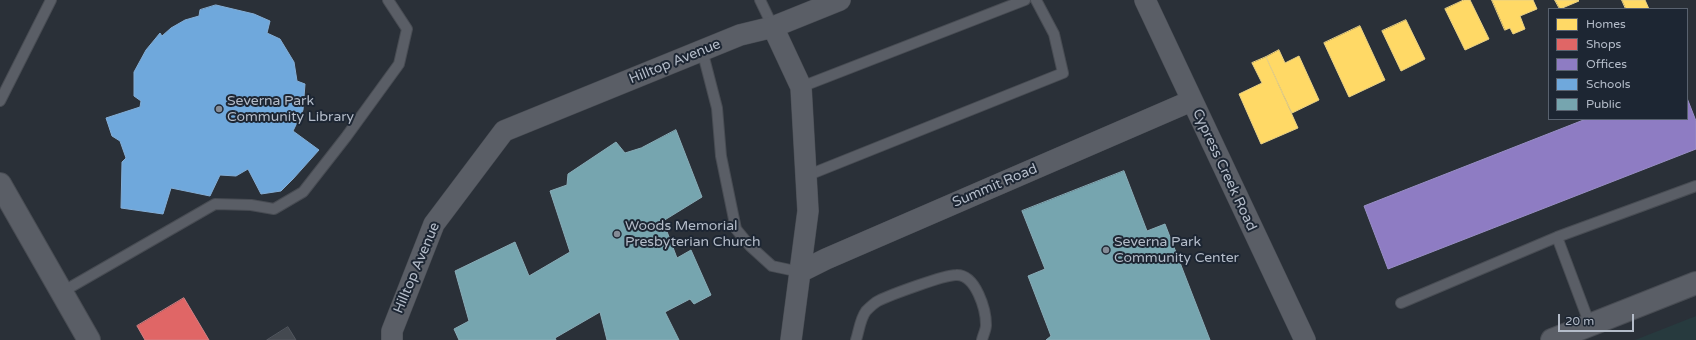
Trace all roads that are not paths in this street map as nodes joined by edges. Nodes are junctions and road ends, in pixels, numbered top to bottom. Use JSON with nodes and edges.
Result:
{"nodes":[{"id":1,"x":51,"y":0,"type":"edge"},
{"id":2,"x":388,"y":0,"type":"edge"},
{"id":3,"x":760,"y":0,"type":"edge"},
{"id":4,"x":840,"y":0,"type":"edge"},
{"id":5,"x":1025,"y":0,"type":"edge"},
{"id":6,"x":1036,"y":0,"type":"edge"},
{"id":7,"x":1145,"y":0,"type":"edge"},
{"id":8,"x":773,"y":27,"type":"junction"},
{"id":9,"x":702,"y":50,"type":"junction"},
{"id":10,"x":801,"y":87,"type":"junction"},
{"id":11,"x":0,"y":101,"type":"edge"},
{"id":12,"x":1191,"y":101,"type":"junction"},
{"id":13,"x":806,"y":176,"type":"junction"},
{"id":14,"x":0,"y":184,"type":"edge"},
{"id":15,"x":1696,"y":186,"type":"edge"},
{"id":16,"x":1557,"y":237,"type":"junction"},
{"id":17,"x":800,"y":272,"type":"junction"},
{"id":18,"x":1696,"y":283,"type":"edge"},
{"id":19,"x":62,"y":292,"type":"junction"},
{"id":20,"x":1401,"y":303,"type":"dead end"},
{"id":21,"x":1590,"y":325,"type":"junction"},
{"id":22,"x":89,"y":340,"type":"edge"},
{"id":23,"x":392,"y":340,"type":"edge"},
{"id":24,"x":791,"y":340,"type":"edge"},
{"id":25,"x":856,"y":340,"type":"edge"},
{"id":26,"x":982,"y":340,"type":"edge"},
{"id":27,"x":1305,"y":340,"type":"edge"},
{"id":28,"x":1552,"y":340,"type":"edge"}],
"edges":[{"from":1,"to":11,"type":"lane"},
{"from":2,"to":19,"type":"lane"},
{"from":3,"to":8,"type":"lane"},
{"from":4,"to":8,"type":"street","name":"Hilltop Avenue"},
{"from":5,"to":10,"type":"lane"},
{"from":6,"to":13,"type":"lane"},
{"from":7,"to":12,"type":"street","name":"Cypress Creek Road"},
{"from":8,"to":9,"type":"street","name":"Hilltop Avenue"},
{"from":8,"to":10,"type":"street"},
{"from":9,"to":17,"type":"lane"},
{"from":9,"to":23,"type":"street","name":"Hilltop Avenue"},
{"from":10,"to":13,"type":"street"},
{"from":12,"to":17,"type":"street","name":"Summit Road"},
{"from":12,"to":27,"type":"street","name":"Cypress Creek Road"},
{"from":13,"to":17,"type":"street"},
{"from":14,"to":19,"type":"street"},
{"from":15,"to":16,"type":"lane"},
{"from":16,"to":20,"type":"lane"},
{"from":16,"to":21,"type":"lane"},
{"from":17,"to":24,"type":"street"},
{"from":18,"to":21,"type":"street"},
{"from":19,"to":22,"type":"street"},
{"from":21,"to":28,"type":"street"},
{"from":25,"to":26,"type":"lane"}]}
